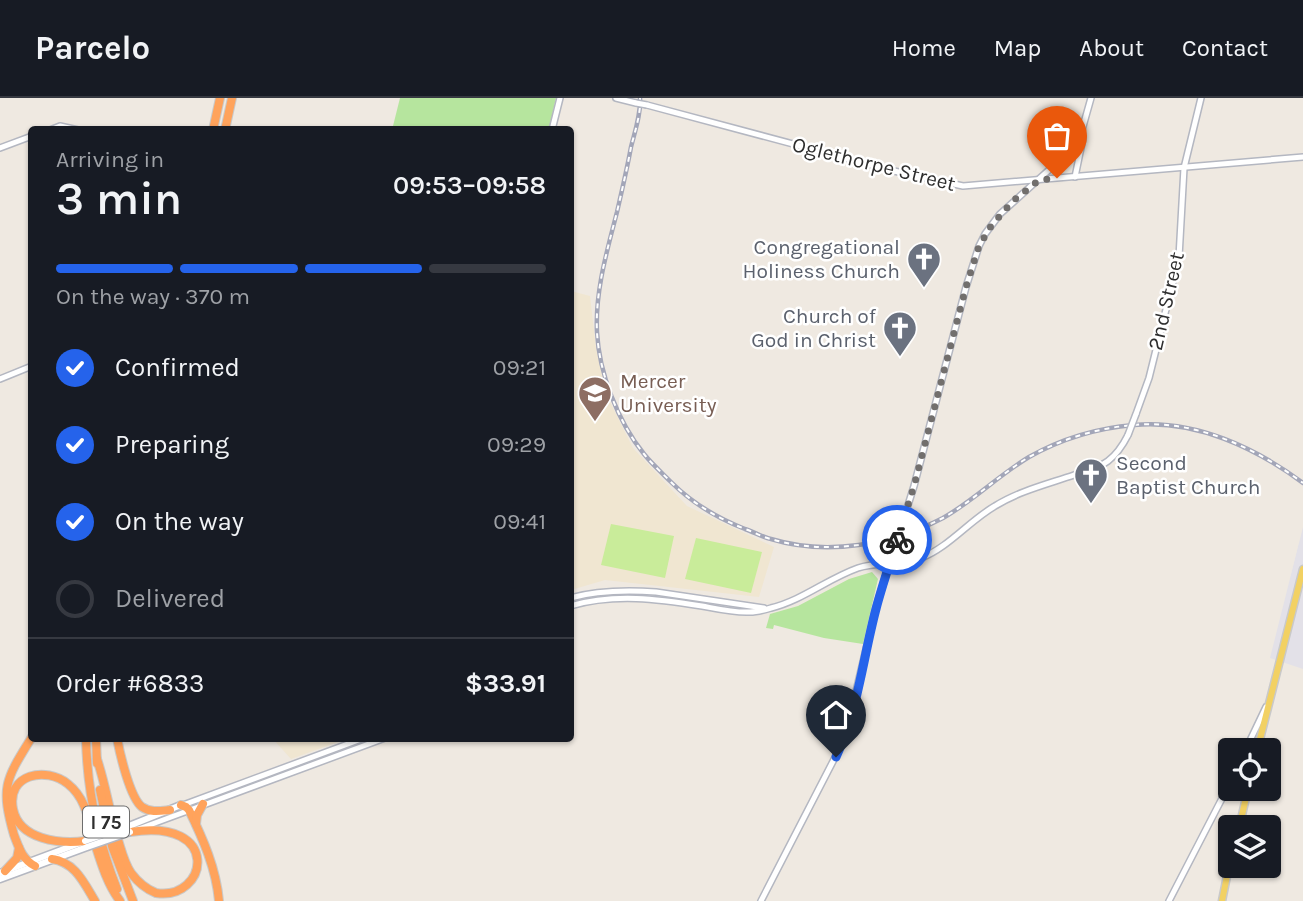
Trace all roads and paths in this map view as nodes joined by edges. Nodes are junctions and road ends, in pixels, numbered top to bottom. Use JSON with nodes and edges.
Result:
{"nodes":[{"id":1,"x":220,"y":98,"type":"edge"},
{"id":2,"x":232,"y":98,"type":"edge"},
{"id":3,"x":560,"y":98,"type":"edge"},
{"id":4,"x":617,"y":98,"type":"edge"},
{"id":5,"x":1091,"y":98,"type":"edge"},
{"id":6,"x":1201,"y":98,"type":"edge"},
{"id":7,"x":214,"y":126,"type":"edge"},
{"id":8,"x":226,"y":126,"type":"edge"},
{"id":9,"x":553,"y":126,"type":"edge"},
{"id":10,"x":1082,"y":131,"type":"junction"},
{"id":11,"x":28,"y":138,"type":"edge"},
{"id":12,"x":0,"y":148,"type":"edge"},
{"id":13,"x":1303,"y":157,"type":"edge"},
{"id":14,"x":1184,"y":167,"type":"junction"},
{"id":15,"x":1075,"y":177,"type":"junction"},
{"id":16,"x":1039,"y":180,"type":"junction"},
{"id":17,"x":1016,"y":182,"type":"junction"},
{"id":18,"x":1021,"y":195,"type":"junction"},
{"id":19,"x":28,"y":368,"type":"edge"},
{"id":20,"x":0,"y":379,"type":"edge"},
{"id":21,"x":890,"y":563,"type":"junction"},
{"id":22,"x":1303,"y":569,"type":"edge"},
{"id":23,"x":574,"y":597,"type":"edge"},
{"id":24,"x":574,"y":605,"type":"edge"},
{"id":25,"x":767,"y":609,"type":"junction"},
{"id":26,"x":1269,"y":701,"type":"junction"},
{"id":27,"x":1261,"y":736,"type":"joint"},
{"id":28,"x":1251,"y":738,"type":"edge"},
{"id":29,"x":1256,"y":738,"type":"edge"},
{"id":30,"x":29,"y":742,"type":"edge"},
{"id":31,"x":86,"y":742,"type":"edge"},
{"id":32,"x":96,"y":742,"type":"edge"},
{"id":33,"x":118,"y":742,"type":"edge"},
{"id":34,"x":354,"y":742,"type":"edge"},
{"id":35,"x":374,"y":742,"type":"edge"},
{"id":36,"x":97,"y":759,"type":"junction"},
{"id":37,"x":1221,"y":801,"type":"edge"},
{"id":38,"x":203,"y":804,"type":"junction"},
{"id":39,"x":185,"y":808,"type":"junction"},
{"id":40,"x":170,"y":810,"type":"junction"},
{"id":41,"x":196,"y":824,"type":"junction"},
{"id":42,"x":129,"y":829,"type":"junction"},
{"id":43,"x":86,"y":844,"type":"junction"},
{"id":44,"x":19,"y":848,"type":"junction"},
{"id":45,"x":52,"y":859,"type":"junction"},
{"id":46,"x":32,"y":864,"type":"junction"},
{"id":47,"x":3,"y":872,"type":"edge"},
{"id":48,"x":1227,"y":878,"type":"edge"},
{"id":49,"x":0,"y":879,"type":"edge"},
{"id":50,"x":95,"y":901,"type":"edge"},
{"id":51,"x":121,"y":901,"type":"edge"},
{"id":52,"x":133,"y":901,"type":"edge"},
{"id":53,"x":219,"y":901,"type":"edge"},
{"id":54,"x":761,"y":901,"type":"edge"},
{"id":55,"x":1169,"y":901,"type":"edge"},
{"id":56,"x":1222,"y":901,"type":"edge"}],
"edges":[{"from":1,"to":7,"type":"highway"},
{"from":2,"to":8,"type":"highway"},
{"from":3,"to":9,"type":"street"},
{"from":4,"to":17,"type":"street","name":"Oglethorpe Street","bridge":true},
{"from":5,"to":10,"type":"street"},
{"from":6,"to":14,"type":"street","name":"2nd Street"},
{"from":10,"to":15,"type":"street"},
{"from":10,"to":16,"type":"street"},
{"from":11,"to":12,"type":"street"},
{"from":13,"to":14,"type":"street","name":"Oglethorpe Street"},
{"from":14,"to":15,"type":"street","name":"Oglethorpe Street"},
{"from":14,"to":21,"type":"street","name":"2nd Street","bridge":true},
{"from":15,"to":16,"type":"street","name":"Oglethorpe Street"},
{"from":16,"to":17,"type":"street","name":"Oglethorpe Street"},
{"from":16,"to":18,"type":"street"},
{"from":17,"to":18,"type":"street"},
{"from":18,"to":21,"type":"street"},
{"from":19,"to":20,"type":"street"},
{"from":21,"to":25,"type":"street"},
{"from":21,"to":54,"type":"street"},
{"from":22,"to":26,"type":"main road"},
{"from":23,"to":25,"type":"street"},
{"from":24,"to":25,"type":"street"},
{"from":26,"to":27,"type":"main road"},
{"from":26,"to":28,"type":"street"},
{"from":27,"to":29,"type":"street"},
{"from":30,"to":44,"type":"highway"},
{"from":31,"to":51,"type":"highway","number":"I 75"},
{"from":32,"to":36,"type":"highway","number":"I 75"},
{"from":33,"to":40,"type":"highway"},
{"from":34,"to":39,"type":"street"},
{"from":35,"to":38,"type":"street"},
{"from":36,"to":42,"type":"highway"},
{"from":36,"to":52,"type":"highway","number":"I 75"},
{"from":37,"to":55,"type":"street"},
{"from":38,"to":39,"type":"street"},
{"from":38,"to":41,"type":"highway"},
{"from":39,"to":40,"type":"main road"},
{"from":39,"to":41,"type":"highway"},
{"from":39,"to":42,"type":"street"},
{"from":40,"to":42,"type":"main road"},
{"from":41,"to":53,"type":"highway"},
{"from":42,"to":43,"type":"main road","bridge":true},
{"from":43,"to":45,"type":"main road"},
{"from":43,"to":46,"type":"main road"},
{"from":43,"to":51,"type":"highway"},
{"from":44,"to":46,"type":"highway"},
{"from":44,"to":47,"type":"highway"},
{"from":45,"to":46,"type":"main road"},
{"from":45,"to":50,"type":"highway"},
{"from":46,"to":47,"type":"main road"},
{"from":46,"to":49,"type":"main road"},
{"from":48,"to":56,"type":"main road"}]}
